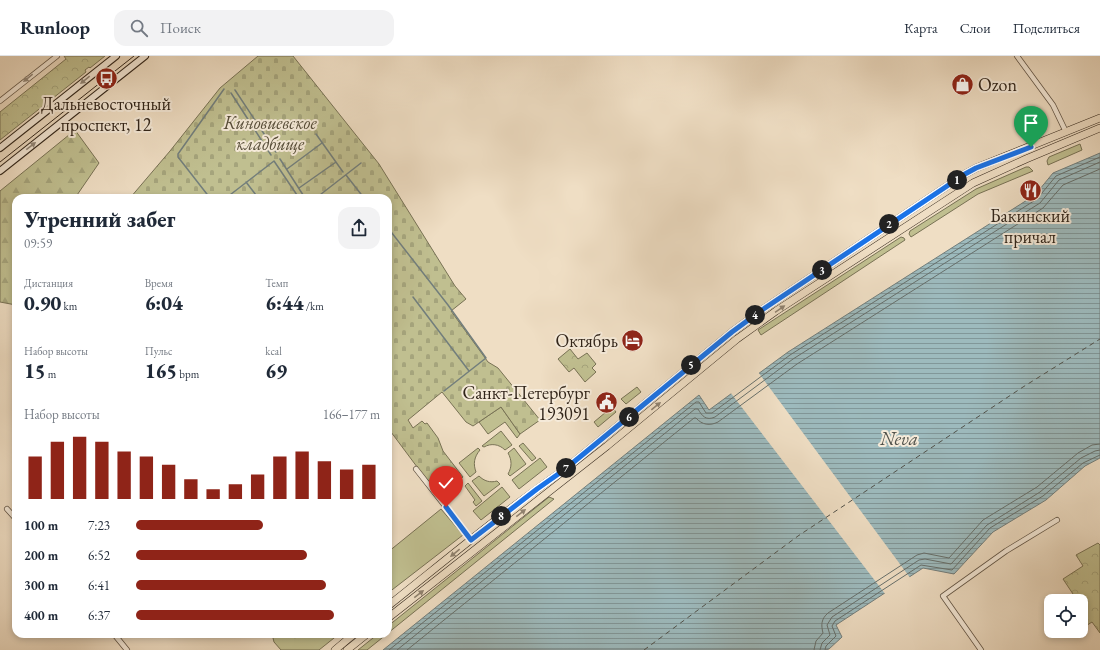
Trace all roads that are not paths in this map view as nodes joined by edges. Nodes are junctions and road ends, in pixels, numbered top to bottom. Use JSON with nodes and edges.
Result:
{"nodes":[{"id":1,"x":56,"y":56,"type":"edge"},
{"id":2,"x":116,"y":56,"type":"edge"},
{"id":3,"x":145,"y":56,"type":"edge"},
{"id":4,"x":1016,"y":56,"type":"edge"},
{"id":5,"x":0,"y":101,"type":"edge"},
{"id":6,"x":1100,"y":118,"type":"edge"},
{"id":7,"x":1100,"y":128,"type":"edge"},
{"id":8,"x":1066,"y":132,"type":"junction"},
{"id":9,"x":0,"y":148,"type":"edge"},
{"id":10,"x":0,"y":171,"type":"edge"},
{"id":11,"x":416,"y":469,"type":"dead end"},
{"id":12,"x":7,"y":509,"type":"dead end"},
{"id":13,"x":12,"y":515,"type":"edge"},
{"id":14,"x":1057,"y":520,"type":"dead end"},
{"id":15,"x":471,"y":540,"type":"junction"},
{"id":16,"x":392,"y":603,"type":"edge"},
{"id":17,"x":392,"y":615,"type":"edge"},
{"id":18,"x":117,"y":638,"type":"edge"},
{"id":19,"x":349,"y":638,"type":"edge"},
{"id":20,"x":362,"y":638,"type":"edge"},
{"id":21,"x":127,"y":650,"type":"edge"},
{"id":22,"x":334,"y":650,"type":"edge"},
{"id":23,"x":347,"y":650,"type":"edge"},
{"id":24,"x":981,"y":650,"type":"edge"}],
"edges":[{"from":1,"to":5,"type":"street","one_way":true},
{"from":2,"to":9,"type":"main road","one_way":true},
{"from":10,"to":3,"type":"main road","one_way":true},
{"from":4,"to":8,"type":"street"},
{"from":6,"to":8,"type":"main road"},
{"from":17,"to":7,"type":"main road","one_way":true},
{"from":8,"to":15,"type":"main road"},
{"from":11,"to":15,"type":"street"},
{"from":12,"to":13,"type":"street"},
{"from":14,"to":24,"type":"street"},
{"from":15,"to":16,"type":"main road","one_way":true},
{"from":18,"to":21,"type":"street"},
{"from":19,"to":22,"type":"main road"},
{"from":20,"to":23,"type":"main road"}]}
